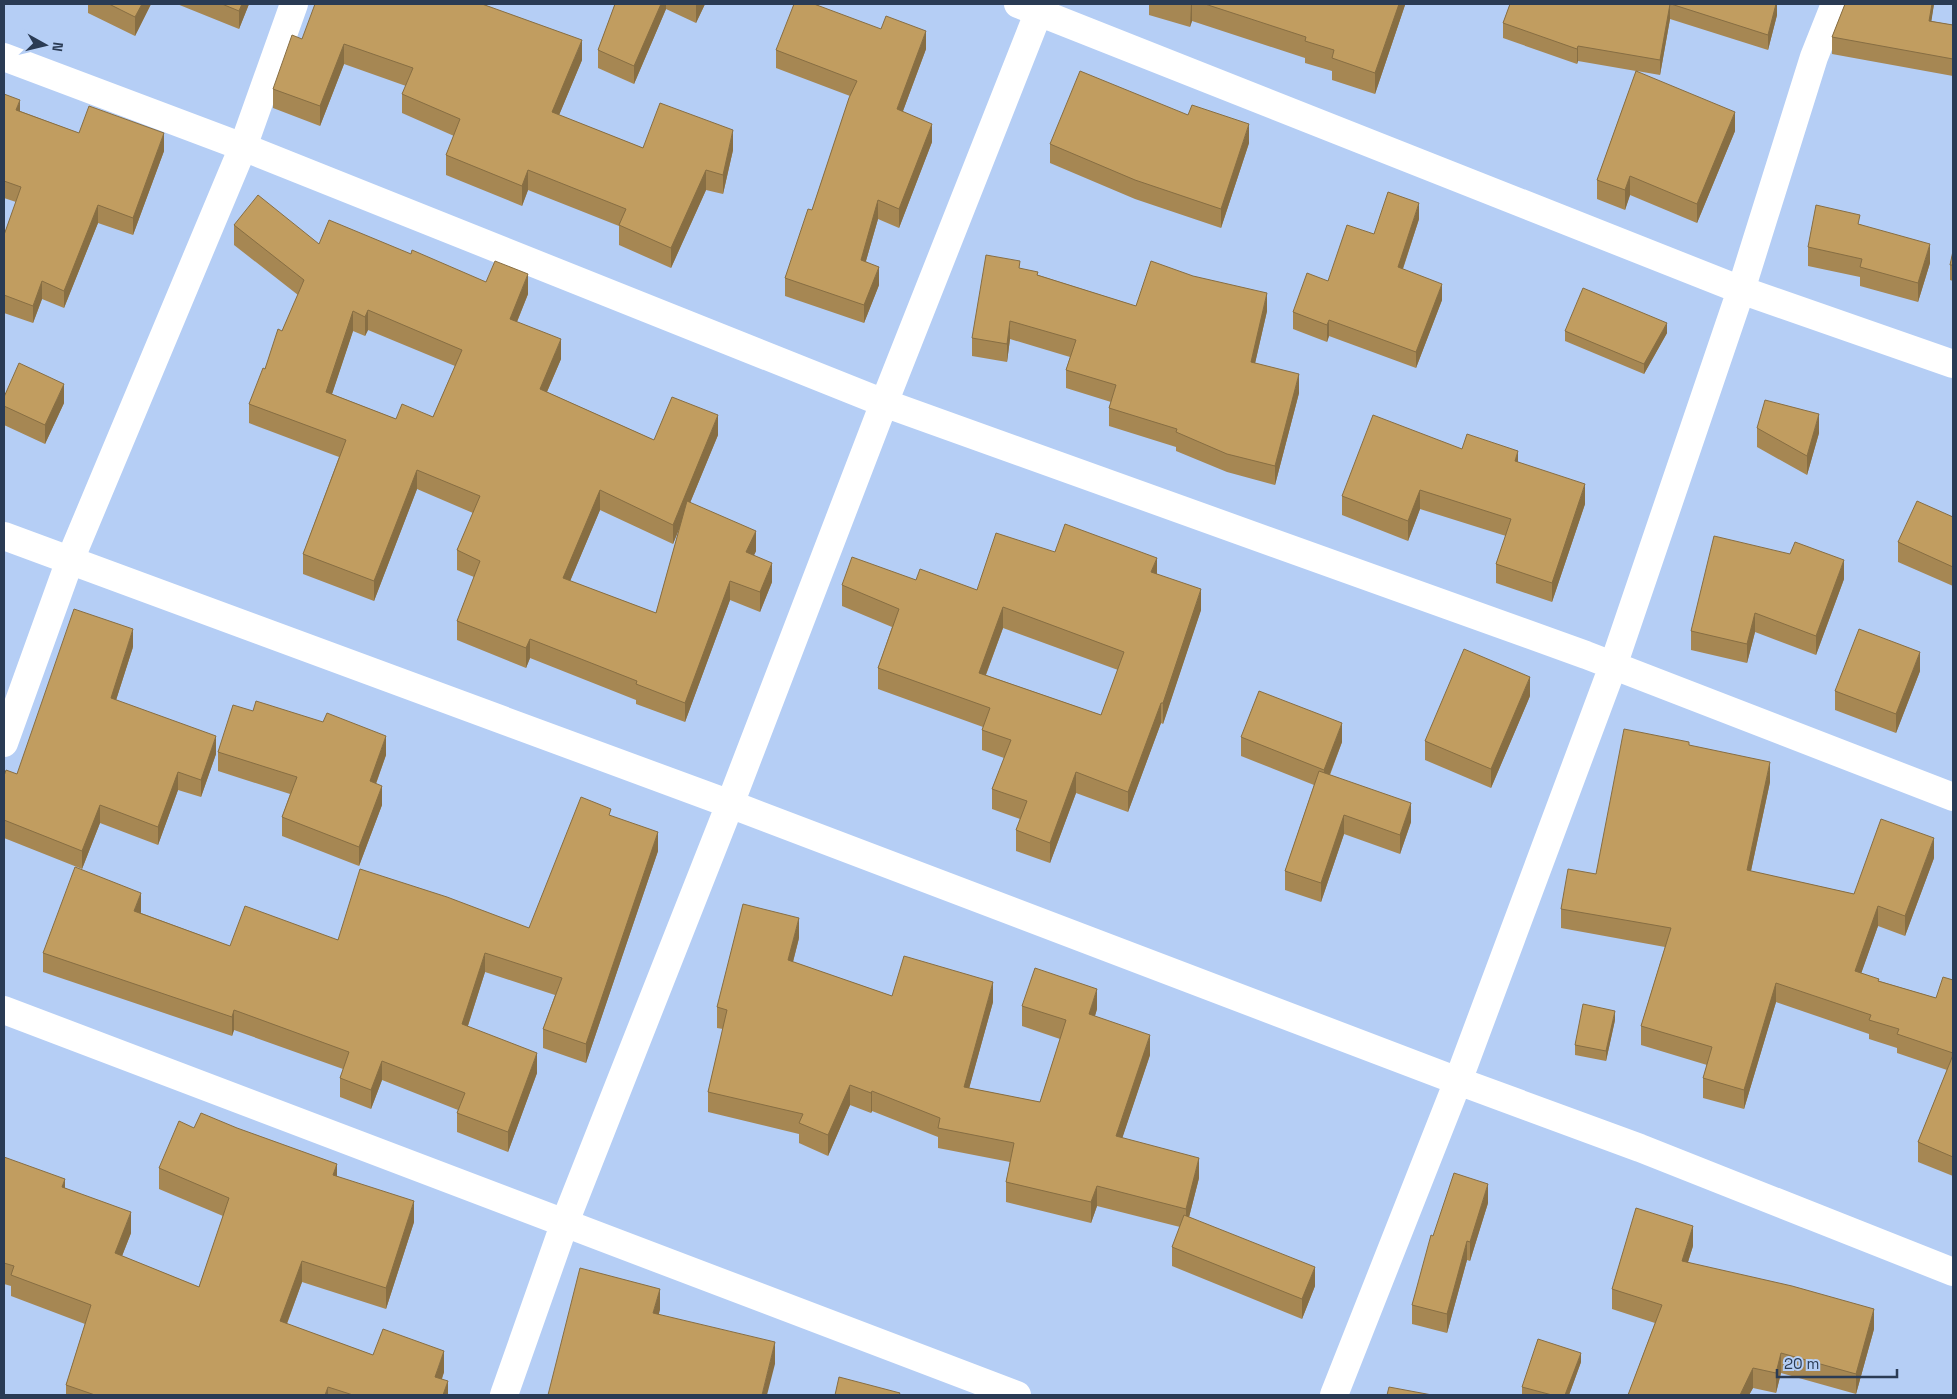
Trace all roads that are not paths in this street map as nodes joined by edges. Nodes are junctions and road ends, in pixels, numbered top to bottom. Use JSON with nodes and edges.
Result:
{"nodes":[{"id":1,"x":294,"y":4,"type":"edge"},
{"id":2,"x":1835,"y":4,"type":"edge"},
{"id":3,"x":1028,"y":8,"type":"edge"},
{"id":4,"x":4,"y":56,"type":"edge"},
{"id":5,"x":243,"y":147,"type":"junction"},
{"id":6,"x":1741,"y":290,"type":"junction"},
{"id":7,"x":1953,"y":364,"type":"edge"},
{"id":8,"x":884,"y":403,"type":"junction"},
{"id":9,"x":4,"y":536,"type":"edge"},
{"id":10,"x":70,"y":560,"type":"junction"},
{"id":11,"x":1613,"y":666,"type":"junction"},
{"id":12,"x":4,"y":743,"type":"edge"},
{"id":13,"x":1953,"y":797,"type":"edge"},
{"id":14,"x":730,"y":804,"type":"junction"},
{"id":15,"x":4,"y":1010,"type":"edge"},
{"id":16,"x":1458,"y":1081,"type":"junction"},
{"id":17,"x":565,"y":1222,"type":"junction"},
{"id":18,"x":1953,"y":1272,"type":"edge"},
{"id":19,"x":504,"y":1395,"type":"edge"},
{"id":20,"x":1017,"y":1395,"type":"edge"},
{"id":21,"x":1334,"y":1395,"type":"edge"}],
"edges":[{"from":1,"to":5,"type":"street"},
{"from":2,"to":6,"type":"street"},
{"from":3,"to":6,"type":"street"},
{"from":3,"to":8,"type":"street"},
{"from":4,"to":5,"type":"street"},
{"from":5,"to":8,"type":"street"},
{"from":5,"to":10,"type":"street"},
{"from":6,"to":7,"type":"street"},
{"from":6,"to":11,"type":"street"},
{"from":8,"to":11,"type":"street"},
{"from":8,"to":14,"type":"street"},
{"from":9,"to":10,"type":"street"},
{"from":10,"to":12,"type":"street"},
{"from":10,"to":14,"type":"street"},
{"from":11,"to":13,"type":"street"},
{"from":11,"to":16,"type":"street"},
{"from":14,"to":16,"type":"street"},
{"from":14,"to":17,"type":"street"},
{"from":15,"to":17,"type":"street"},
{"from":16,"to":18,"type":"street"},
{"from":16,"to":21,"type":"street"},
{"from":17,"to":19,"type":"street"},
{"from":17,"to":20,"type":"street"}]}
